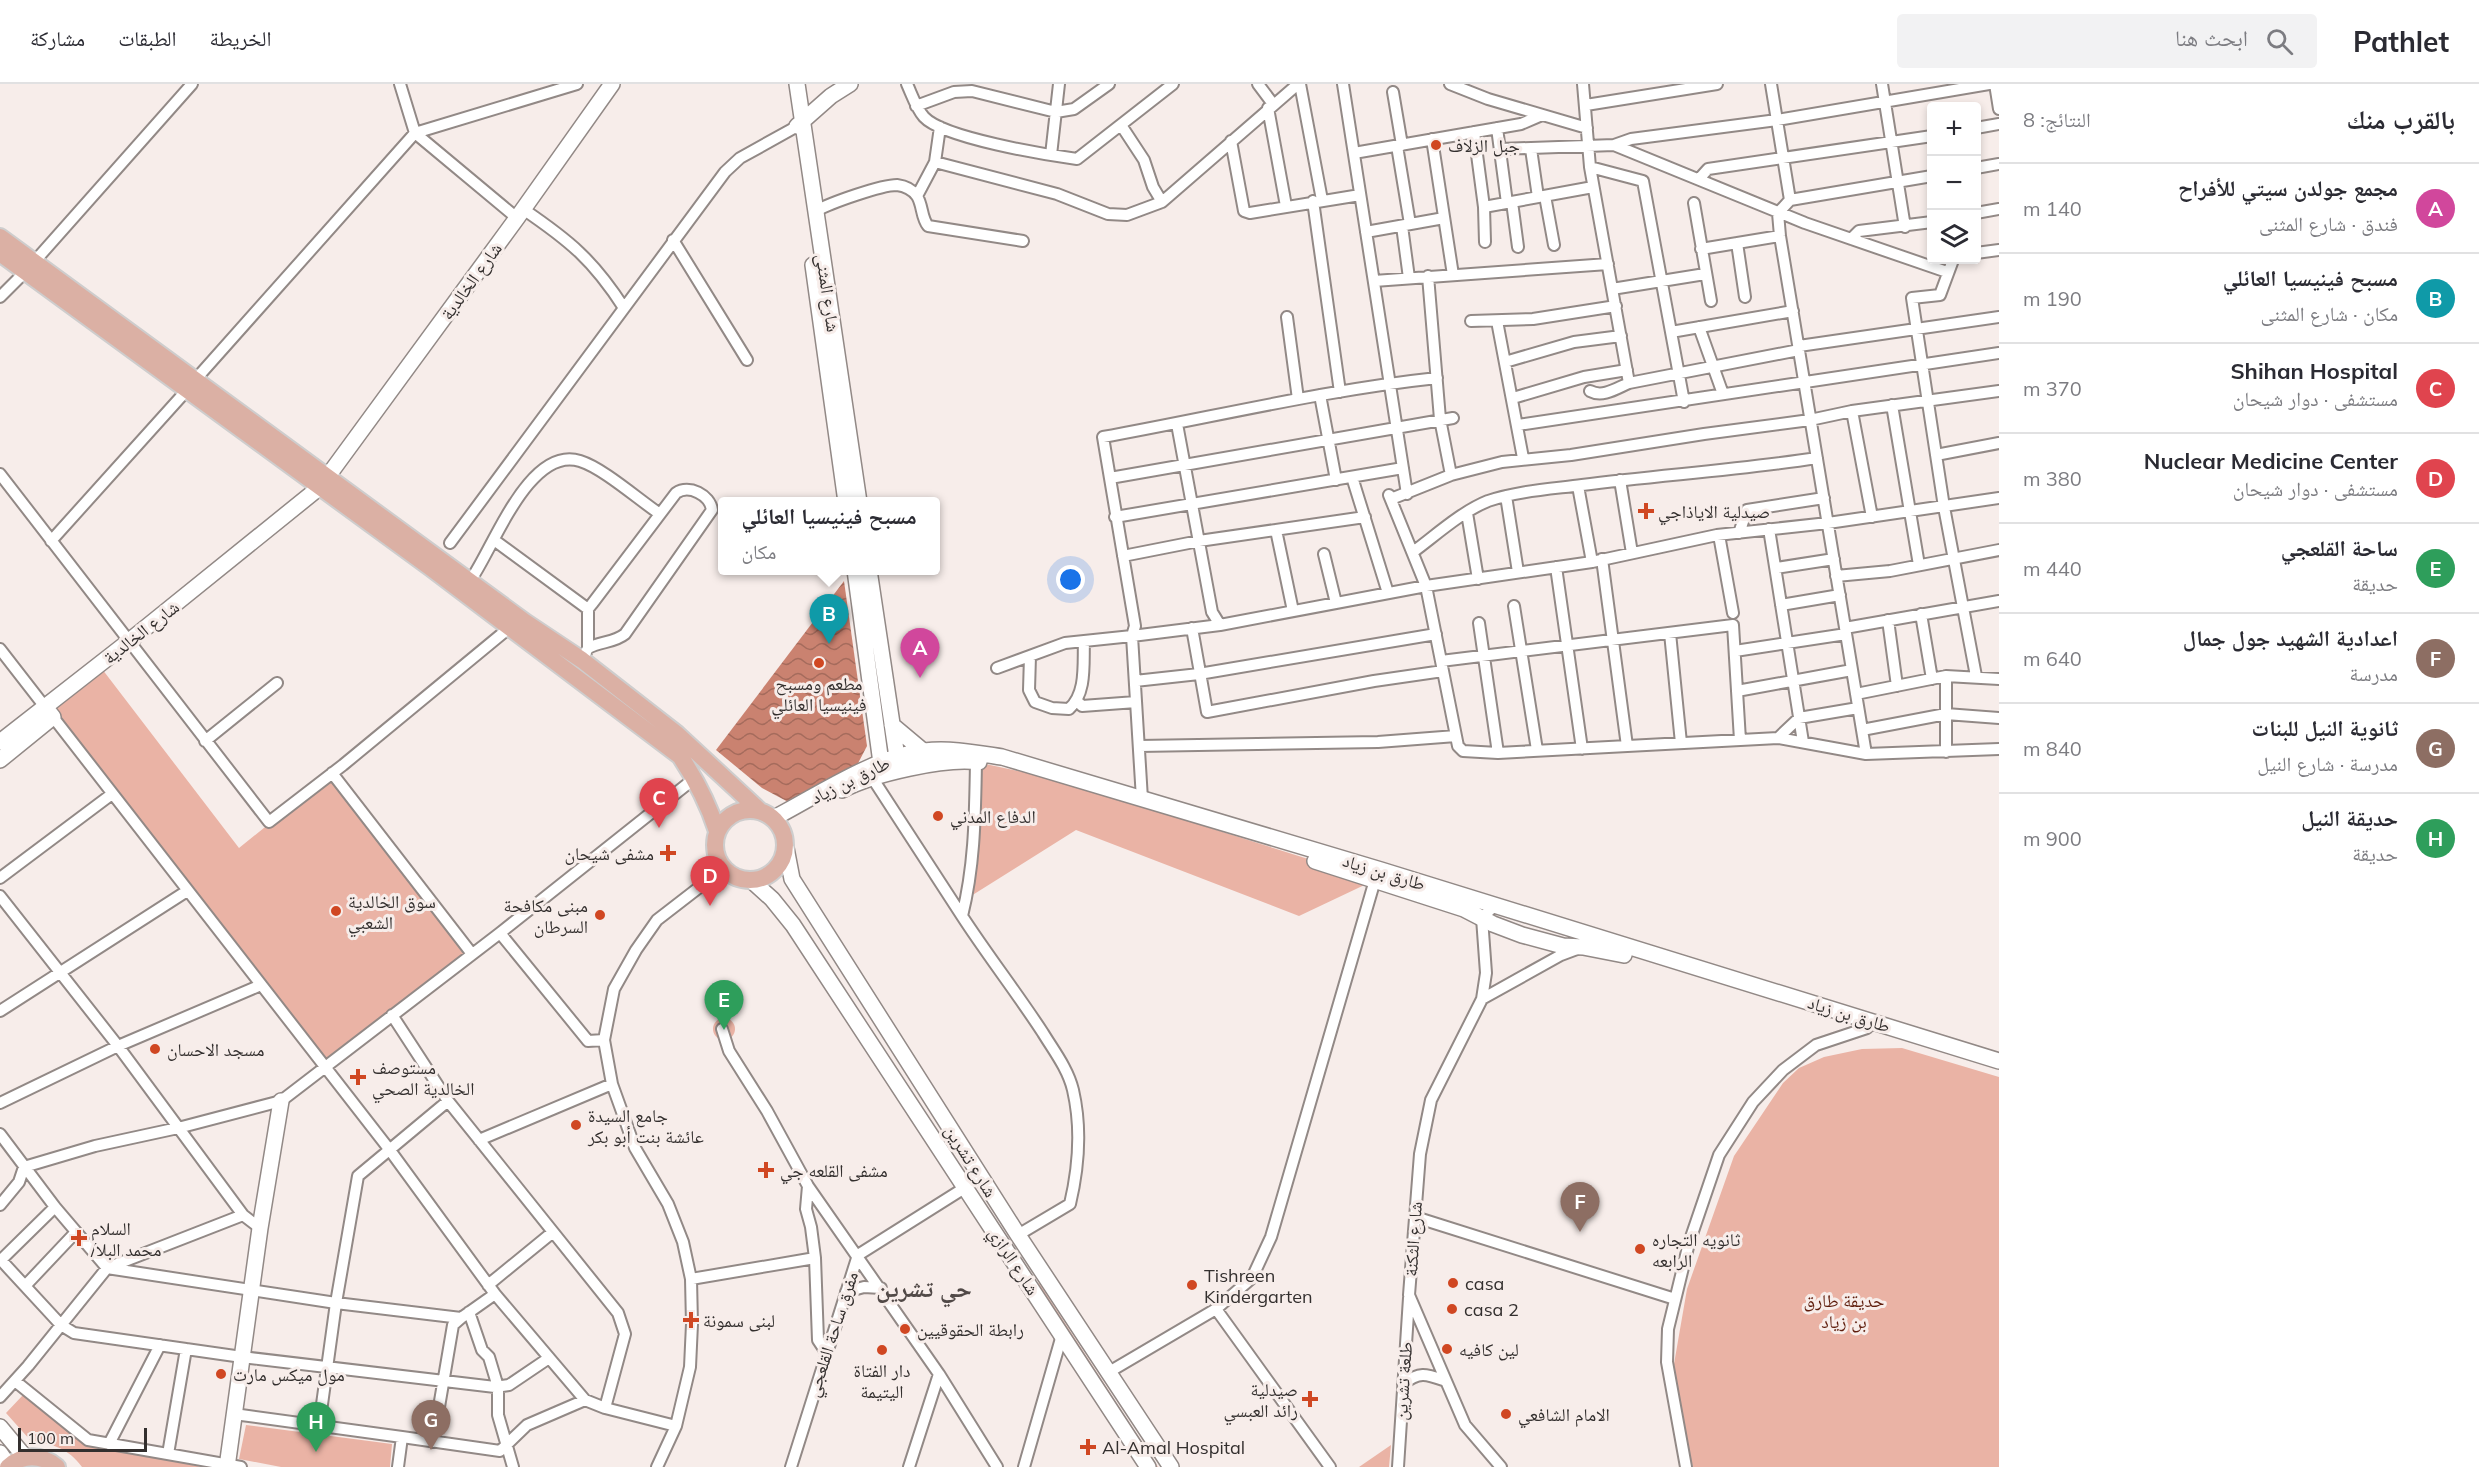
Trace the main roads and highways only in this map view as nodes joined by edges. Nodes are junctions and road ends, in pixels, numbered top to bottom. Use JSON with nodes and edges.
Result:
{"nodes":[{"id":1,"x":612,"y":84,"type":"edge"},
{"id":2,"x":788,"y":84,"type":"edge"},
{"id":3,"x":798,"y":84,"type":"edge"},
{"id":4,"x":850,"y":84,"type":"edge"},
{"id":5,"x":798,"y":125,"type":"junction"},
{"id":6,"x":0,"y":237,"type":"edge"},
{"id":7,"x":0,"y":253,"type":"edge"},
{"id":8,"x":30,"y":267,"type":"junction"},
{"id":9,"x":324,"y":482,"type":"junction"},
{"id":10,"x":845,"y":497,"type":"edge"},
{"id":11,"x":858,"y":497,"type":"edge"},
{"id":12,"x":856,"y":575,"type":"edge"},
{"id":13,"x":870,"y":575,"type":"edge"},
{"id":14,"x":49,"y":712,"type":"junction"},
{"id":15,"x":892,"y":725,"type":"junction"},
{"id":16,"x":877,"y":736,"type":"junction"},
{"id":17,"x":0,"y":742,"type":"edge"},
{"id":18,"x":923,"y":751,"type":"junction"},
{"id":19,"x":0,"y":760,"type":"edge"},
{"id":20,"x":881,"y":767,"type":"junction"},
{"id":21,"x":759,"y":810,"type":"junction"},
{"id":22,"x":776,"y":821,"type":"junction"},
{"id":23,"x":717,"y":831,"type":"junction"},
{"id":24,"x":786,"y":848,"type":"junction"},
{"id":25,"x":752,"y":881,"type":"junction"},
{"id":26,"x":1999,"y":1061,"type":"edge"},
{"id":27,"x":1999,"y":1070,"type":"edge"},
{"id":28,"x":281,"y":1101,"type":"road end"},
{"id":29,"x":0,"y":1427,"type":"edge"},
{"id":30,"x":25,"y":1457,"type":"junction"},
{"id":31,"x":6,"y":1462,"type":"edge"},
{"id":32,"x":232,"y":1466,"type":"edge"},
{"id":33,"x":57,"y":1467,"type":"edge"},
{"id":34,"x":1148,"y":1467,"type":"edge"},
{"id":35,"x":1171,"y":1467,"type":"edge"}],
"edges":[{"from":1,"to":9,"type":"main road","name":"شارع الخالدية"},
{"from":2,"to":5,"type":"main road","name":"شارع المثنى"},
{"from":3,"to":5,"type":"main road","name":"شارع المثنى"},
{"from":4,"to":5,"type":"main road"},
{"from":5,"to":10,"type":"main road","name":"شارع المثنى"},
{"from":5,"to":11,"type":"main road","name":"شارع المثنى"},
{"from":6,"to":8,"type":"main road"},
{"from":7,"to":8,"type":"main road"},
{"from":8,"to":9,"type":"main road"},
{"from":9,"to":14,"type":"main road","name":"شارع الخالدية"},
{"from":9,"to":21,"type":"main road"},
{"from":9,"to":23,"type":"main road"},
{"from":12,"to":16,"type":"main road"},
{"from":13,"to":15,"type":"main road"},
{"from":14,"to":17,"type":"main road"},
{"from":14,"to":19,"type":"main road"},
{"from":15,"to":18,"type":"main road"},
{"from":15,"to":20,"type":"main road"},
{"from":16,"to":20,"type":"main road"},
{"from":16,"to":20,"type":"main road"},
{"from":18,"to":20,"type":"main road","name":"طارق بن زياد"},
{"from":18,"to":26,"type":"main road","name":"طارق بن زياد"},
{"from":20,"to":22,"type":"main road"},
{"from":20,"to":27,"type":"main road"},
{"from":21,"to":22,"type":"main road"},
{"from":21,"to":23,"type":"main road"},
{"from":22,"to":24,"type":"main road"},
{"from":23,"to":25,"type":"main road"},
{"from":24,"to":25,"type":"main road"},
{"from":24,"to":35,"type":"main road","name":"شارع تشرين"},
{"from":25,"to":34,"type":"main road","name":"شارع الرازي"},
{"from":28,"to":32,"type":"main road"},
{"from":29,"to":30,"type":"main road"},
{"from":30,"to":31,"type":"main road"},
{"from":30,"to":33,"type":"main road"}]}
